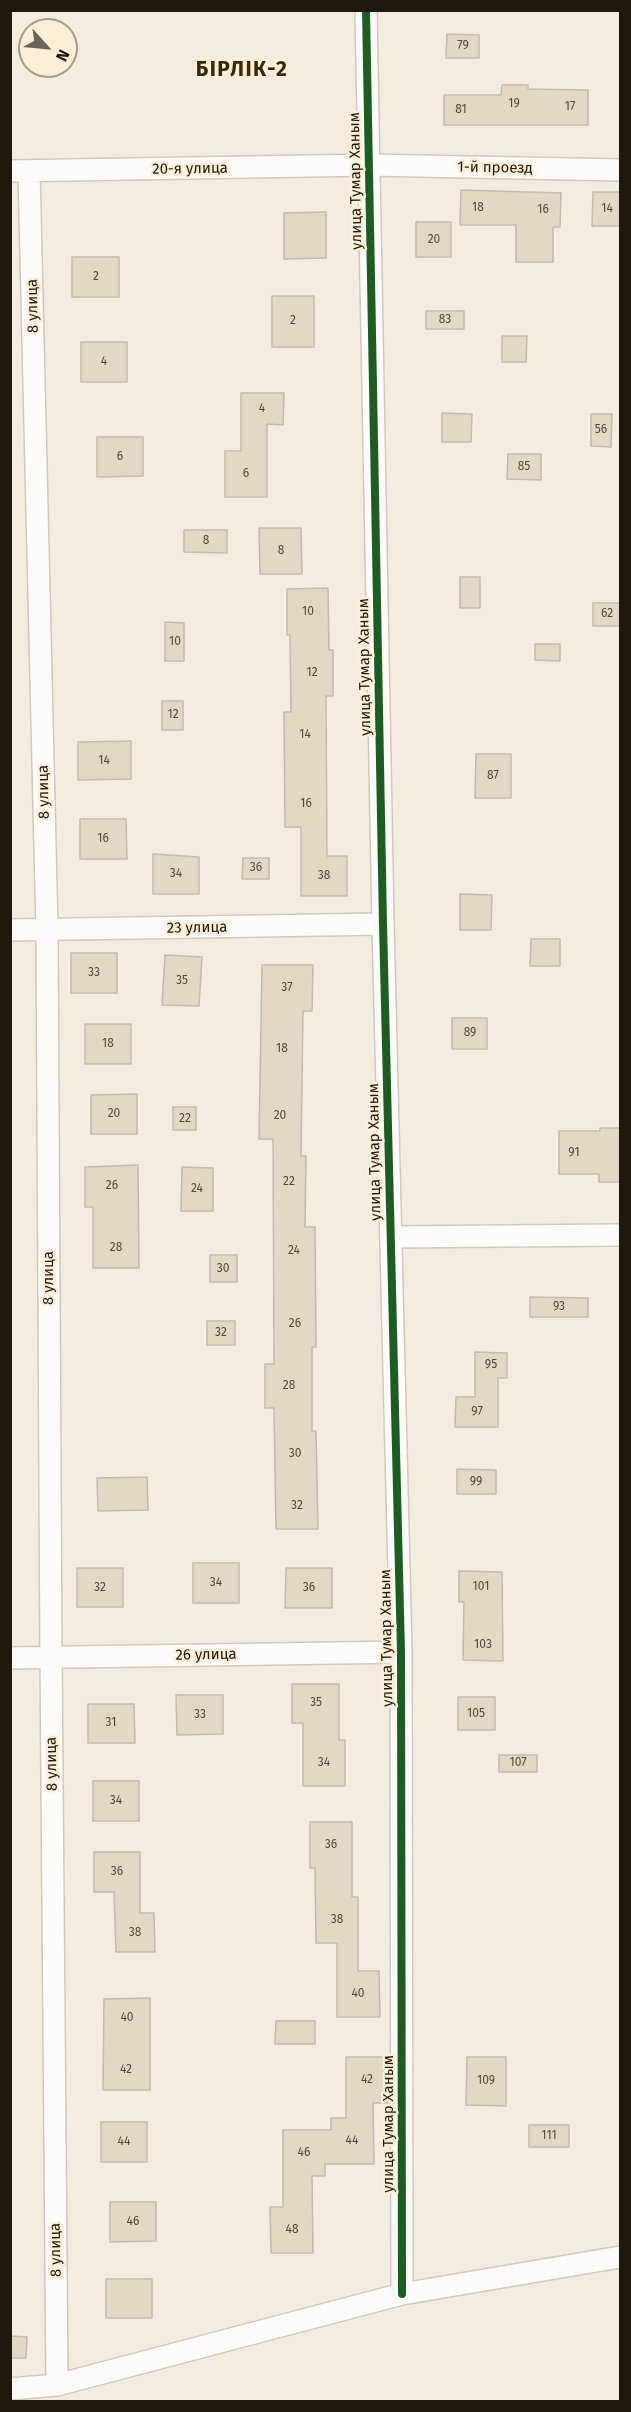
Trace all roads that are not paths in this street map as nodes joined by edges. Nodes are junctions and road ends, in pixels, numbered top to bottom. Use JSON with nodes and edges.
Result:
{"nodes":[{"id":1,"x":366,"y":10,"type":"edge"},
{"id":2,"x":369,"y":165,"type":"junction"},
{"id":3,"x":621,"y":170,"type":"edge"},
{"id":4,"x":20,"y":171,"type":"edge"},
{"id":5,"x":383,"y":924,"type":"junction"},
{"id":6,"x":10,"y":930,"type":"edge"},
{"id":7,"x":47,"y":931,"type":"junction"},
{"id":8,"x":621,"y":1235,"type":"edge"},
{"id":9,"x":391,"y":1237,"type":"junction"},
{"id":10,"x":402,"y":1652,"type":"junction"},
{"id":11,"x":10,"y":1658,"type":"edge"},
{"id":12,"x":51,"y":1658,"type":"junction"},
{"id":13,"x":621,"y":2257,"type":"edge"},
{"id":14,"x":402,"y":2294,"type":"junction"},
{"id":15,"x":57,"y":2385,"type":"junction"},
{"id":16,"x":10,"y":2389,"type":"edge"}],
"edges":[{"from":1,"to":2,"type":"street","name":"улица Тумар Ханым"},
{"from":2,"to":3,"type":"street","name":"1-й проезд"},
{"from":2,"to":4,"type":"street","name":"20-я улица"},
{"from":2,"to":5,"type":"street","name":"улица Тумар Ханым"},
{"from":4,"to":7,"type":"street","name":"8 улица"},
{"from":5,"to":7,"type":"street","name":"23 улица"},
{"from":5,"to":9,"type":"street","name":"улица Тумар Ханым"},
{"from":6,"to":7,"type":"street","name":"23 улица"},
{"from":7,"to":12,"type":"street","name":"8 улица"},
{"from":8,"to":9,"type":"street"},
{"from":9,"to":10,"type":"street","name":"улица Тумар Ханым"},
{"from":10,"to":12,"type":"street","name":"26 улица"},
{"from":10,"to":14,"type":"street","name":"улица Тумар Ханым"},
{"from":11,"to":12,"type":"street","name":"26 улица"},
{"from":12,"to":15,"type":"street","name":"8 улица"},
{"from":13,"to":14,"type":"street"},
{"from":14,"to":15,"type":"street"},
{"from":15,"to":16,"type":"street"}]}
